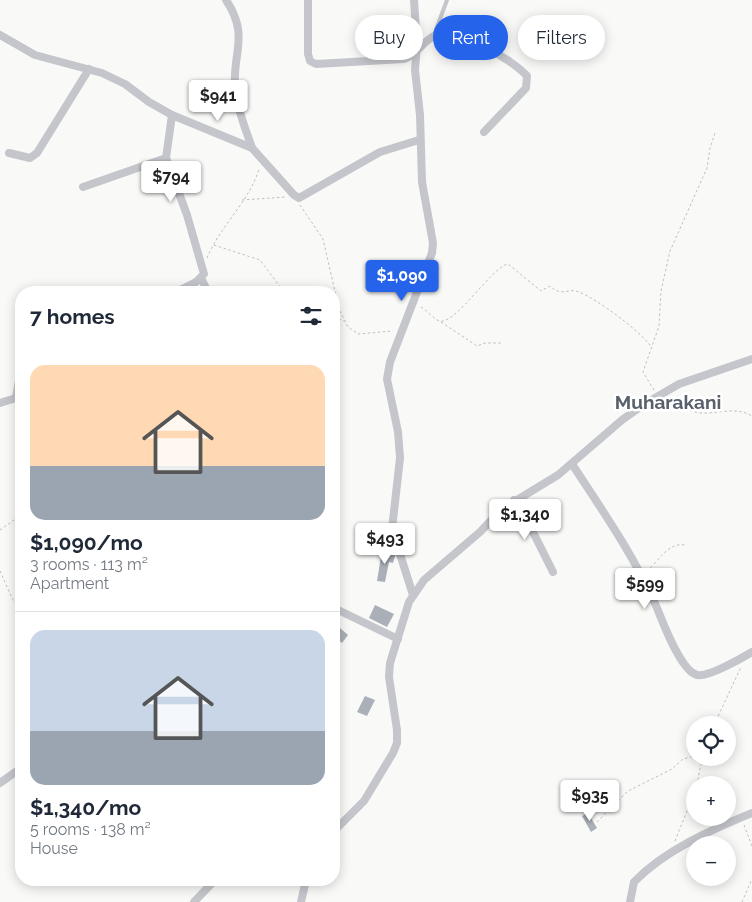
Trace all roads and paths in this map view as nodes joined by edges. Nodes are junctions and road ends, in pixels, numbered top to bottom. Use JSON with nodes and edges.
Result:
{"nodes":[{"id":1,"x":226,"y":0,"type":"edge"},
{"id":2,"x":308,"y":0,"type":"edge"},
{"id":3,"x":414,"y":0,"type":"edge"},
{"id":4,"x":447,"y":0,"type":"edge"},
{"id":5,"x":415,"y":15,"type":"edge"},
{"id":6,"x":442,"y":15,"type":"edge"},
{"id":7,"x":0,"y":35,"type":"edge"},
{"id":8,"x":433,"y":37,"type":"edge"},
{"id":9,"x":423,"y":46,"type":"edge"},
{"id":10,"x":358,"y":60,"type":"edge"},
{"id":11,"x":416,"y":60,"type":"edge"},
{"id":12,"x":505,"y":60,"type":"edge"},
{"id":13,"x":89,"y":69,"type":"junction"},
{"id":14,"x":172,"y":115,"type":"junction"},
{"id":15,"x":484,"y":132,"type":"dead end"},
{"id":16,"x":715,"y":134,"type":"dead end"},
{"id":17,"x":420,"y":140,"type":"junction"},
{"id":18,"x":252,"y":148,"type":"junction"},
{"id":19,"x":9,"y":153,"type":"dead end"},
{"id":20,"x":260,"y":154,"type":"junction"},
{"id":21,"x":166,"y":158,"type":"junction"},
{"id":22,"x":83,"y":187,"type":"dead end"},
{"id":23,"x":297,"y":198,"type":"junction"},
{"id":24,"x":242,"y":200,"type":"junction"},
{"id":25,"x":213,"y":245,"type":"junction"},
{"id":26,"x":202,"y":274,"type":"junction"},
{"id":27,"x":185,"y":286,"type":"edge"},
{"id":28,"x":206,"y":286,"type":"edge"},
{"id":29,"x":280,"y":286,"type":"edge"},
{"id":30,"x":333,"y":286,"type":"edge"},
{"id":31,"x":413,"y":304,"type":"junction"},
{"id":32,"x":340,"y":311,"type":"edge"},
{"id":33,"x":340,"y":319,"type":"edge"},
{"id":34,"x":345,"y":321,"type":"junction"},
{"id":35,"x":441,"y":322,"type":"junction"},
{"id":36,"x":401,"y":331,"type":"junction"},
{"id":37,"x":502,"y":343,"type":"dead end"},
{"id":38,"x":652,"y":348,"type":"junction"},
{"id":39,"x":752,"y":359,"type":"edge"},
{"id":40,"x":660,"y":395,"type":"junction"},
{"id":41,"x":15,"y":398,"type":"edge"},
{"id":42,"x":0,"y":402,"type":"edge"},
{"id":43,"x":752,"y":416,"type":"edge"},
{"id":44,"x":572,"y":464,"type":"junction"},
{"id":45,"x":514,"y":500,"type":"junction"},
{"id":46,"x":15,"y":519,"type":"edge"},
{"id":47,"x":0,"y":530,"type":"edge"},
{"id":48,"x":685,"y":546,"type":"dead end"},
{"id":49,"x":0,"y":571,"type":"edge"},
{"id":50,"x":553,"y":572,"type":"dead end"},
{"id":51,"x":640,"y":575,"type":"junction"},
{"id":52,"x":413,"y":594,"type":"junction"},
{"id":53,"x":15,"y":603,"type":"edge"},
{"id":54,"x":340,"y":611,"type":"edge"},
{"id":55,"x":398,"y":640,"type":"junction"},
{"id":56,"x":750,"y":653,"type":"edge"},
{"id":57,"x":718,"y":716,"type":"edge"},
{"id":58,"x":686,"y":758,"type":"edge"},
{"id":59,"x":15,"y":772,"type":"edge"},
{"id":60,"x":0,"y":783,"type":"edge"},
{"id":61,"x":752,"y":813,"type":"edge"},
{"id":62,"x":686,"y":817,"type":"edge"},
{"id":63,"x":740,"y":818,"type":"junction"},
{"id":64,"x":597,"y":822,"type":"dead end"},
{"id":65,"x":340,"y":825,"type":"edge"},
{"id":66,"x":752,"y":846,"type":"edge"},
{"id":67,"x":669,"y":855,"type":"junction"},
{"id":68,"x":752,"y":878,"type":"edge"},
{"id":69,"x":209,"y":886,"type":"edge"},
{"id":70,"x":305,"y":886,"type":"edge"},
{"id":71,"x":194,"y":902,"type":"edge"},
{"id":72,"x":301,"y":902,"type":"edge"},
{"id":73,"x":630,"y":902,"type":"edge"},
{"id":74,"x":742,"y":902,"type":"edge"}],
"edges":[{"from":1,"to":18,"type":"street"},
{"from":2,"to":10,"type":"street"},
{"from":3,"to":5,"type":"street"},
{"from":4,"to":6,"type":"lane"},
{"from":7,"to":13,"type":"street"},
{"from":8,"to":9,"type":"street"},
{"from":11,"to":17,"type":"street"},
{"from":12,"to":15,"type":"street"},
{"from":13,"to":14,"type":"street"},
{"from":13,"to":19,"type":"street"},
{"from":14,"to":18,"type":"street"},
{"from":14,"to":21,"type":"street"},
{"from":16,"to":38,"type":"path"},
{"from":17,"to":23,"type":"street"},
{"from":17,"to":31,"type":"street"},
{"from":18,"to":20,"type":"street"},
{"from":20,"to":23,"type":"street"},
{"from":20,"to":24,"type":"path"},
{"from":21,"to":22,"type":"street"},
{"from":21,"to":26,"type":"street"},
{"from":23,"to":24,"type":"path"},
{"from":23,"to":30,"type":"path"},
{"from":24,"to":25,"type":"path"},
{"from":25,"to":26,"type":"path"},
{"from":25,"to":29,"type":"path"},
{"from":26,"to":27,"type":"street"},
{"from":26,"to":28,"type":"street"},
{"from":31,"to":35,"type":"path"},
{"from":31,"to":36,"type":"street"},
{"from":32,"to":34,"type":"path"},
{"from":33,"to":34,"type":"path"},
{"from":34,"to":36,"type":"path"},
{"from":35,"to":37,"type":"path"},
{"from":35,"to":38,"type":"path"},
{"from":36,"to":52,"type":"street"},
{"from":38,"to":40,"type":"path"},
{"from":39,"to":40,"type":"street"},
{"from":40,"to":43,"type":"path"},
{"from":40,"to":44,"type":"street"},
{"from":41,"to":42,"type":"street"},
{"from":44,"to":45,"type":"street"},
{"from":44,"to":51,"type":"street"},
{"from":45,"to":50,"type":"street"},
{"from":45,"to":52,"type":"street"},
{"from":46,"to":47,"type":"path"},
{"from":48,"to":51,"type":"path"},
{"from":49,"to":53,"type":"path"},
{"from":51,"to":56,"type":"street"},
{"from":52,"to":55,"type":"street"},
{"from":54,"to":55,"type":"street"},
{"from":55,"to":65,"type":"street"},
{"from":56,"to":57,"type":"path"},
{"from":58,"to":64,"type":"path"},
{"from":59,"to":60,"type":"street"},
{"from":61,"to":63,"type":"street"},
{"from":62,"to":67,"type":"path"},
{"from":63,"to":66,"type":"path"},
{"from":63,"to":67,"type":"street"},
{"from":67,"to":73,"type":"street"},
{"from":68,"to":74,"type":"path"},
{"from":69,"to":71,"type":"street"},
{"from":70,"to":72,"type":"street"}]}
